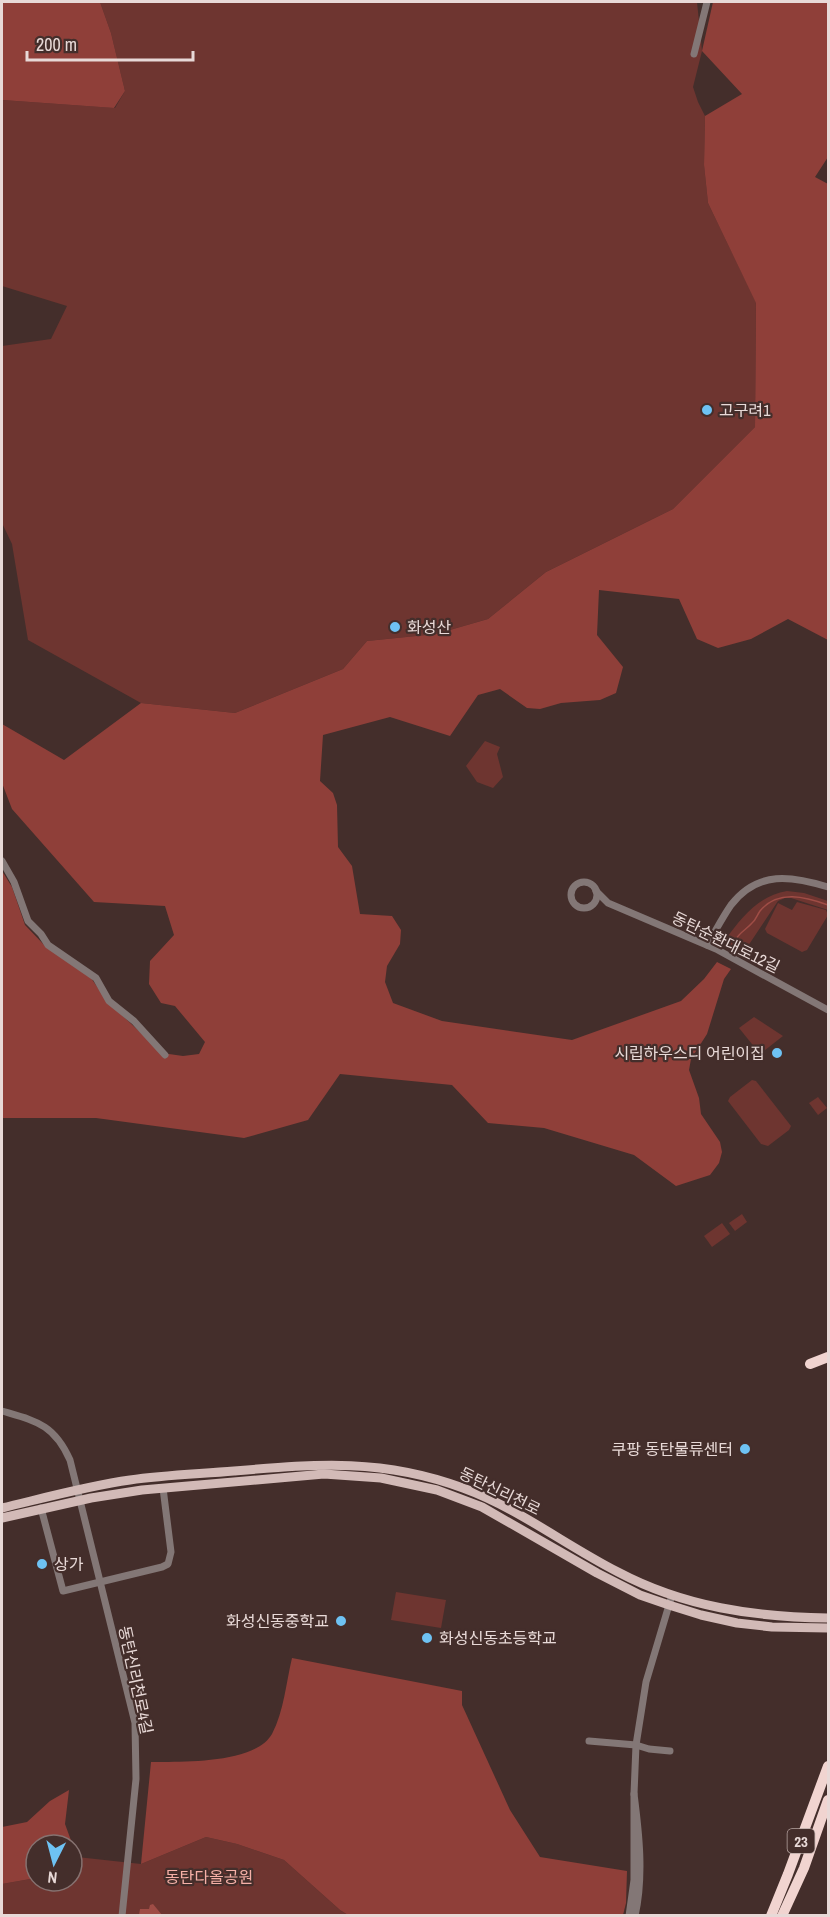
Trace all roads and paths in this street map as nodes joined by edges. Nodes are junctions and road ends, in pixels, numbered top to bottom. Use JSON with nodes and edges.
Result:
{"nodes":[{"id":1,"x":706,"y":2,"type":"edge"},
{"id":2,"x":694,"y":54,"type":"dead end"},
{"id":3,"x":2,"y":861,"type":"edge"},
{"id":4,"x":828,"y":887,"type":"edge"},
{"id":5,"x":596,"y":891,"type":"junction"},
{"id":6,"x":608,"y":903,"type":"junction"},
{"id":7,"x":586,"y":908,"type":"junction"},
{"id":8,"x":707,"y":945,"type":"junction"},
{"id":9,"x":828,"y":1010,"type":"edge"},
{"id":10,"x":165,"y":1054,"type":"dead end"},
{"id":11,"x":828,"y":1359,"type":"edge"},
{"id":12,"x":810,"y":1364,"type":"dead end"},
{"id":13,"x":2,"y":1411,"type":"edge"},
{"id":14,"x":163,"y":1488,"type":"junction"},
{"id":15,"x":77,"y":1490,"type":"junction"},
{"id":16,"x":80,"y":1500,"type":"junction"},
{"id":17,"x":2,"y":1508,"type":"edge"},
{"id":18,"x":41,"y":1508,"type":"junction"},
{"id":19,"x":2,"y":1518,"type":"edge"},
{"id":20,"x":99,"y":1582,"type":"junction"},
{"id":21,"x":63,"y":1591,"type":"junction"},
{"id":22,"x":55,"y":1593,"type":"dead end"},
{"id":23,"x":672,"y":1595,"type":"junction"},
{"id":24,"x":669,"y":1605,"type":"junction"},
{"id":25,"x":828,"y":1618,"type":"edge"},
{"id":26,"x":828,"y":1628,"type":"edge"},
{"id":27,"x":589,"y":1742,"type":"dead end"},
{"id":28,"x":636,"y":1745,"type":"junction"},
{"id":29,"x":670,"y":1751,"type":"dead end"},
{"id":30,"x":828,"y":1766,"type":"edge"},
{"id":31,"x":634,"y":1794,"type":"junction"},
{"id":32,"x":828,"y":1800,"type":"edge"},
{"id":33,"x":122,"y":1916,"type":"edge"},
{"id":34,"x":629,"y":1916,"type":"edge"},
{"id":35,"x":635,"y":1916,"type":"edge"},
{"id":36,"x":771,"y":1916,"type":"edge"},
{"id":37,"x":782,"y":1916,"type":"edge"}],
"edges":[{"from":1,"to":2,"type":"street"},
{"from":3,"to":10,"type":"street"},
{"from":4,"to":8,"type":"street"},
{"from":5,"to":6,"type":"street","name":"동탄순환대로12길"},
{"from":5,"to":7,"type":"street"},
{"from":5,"to":7,"type":"street"},
{"from":6,"to":7,"type":"street"},
{"from":6,"to":8,"type":"street","name":"동탄순환대로12길"},
{"from":8,"to":9,"type":"street","name":"동탄순환대로12길"},
{"from":11,"to":12,"type":"highway"},
{"from":13,"to":15,"type":"street","name":"동탄신리천로4길"},
{"from":14,"to":16,"type":"main road","name":"동탄신리천로"},
{"from":14,"to":20,"type":"street"},
{"from":14,"to":24,"type":"main road","name":"동탄신리천로"},
{"from":15,"to":16,"type":"street","name":"동탄신리천로4길"},
{"from":15,"to":17,"type":"main road","name":"동탄신리천로"},
{"from":15,"to":23,"type":"main road","name":"동탄신리천로"},
{"from":16,"to":18,"type":"main road","name":"동탄신리천로"},
{"from":16,"to":20,"type":"street","name":"동탄신리천로4길"},
{"from":18,"to":19,"type":"main road","name":"동탄신리천로"},
{"from":18,"to":21,"type":"street"},
{"from":20,"to":21,"type":"street"},
{"from":20,"to":33,"type":"street","name":"동탄신리천로4길"},
{"from":21,"to":22,"type":"street"},
{"from":23,"to":24,"type":"street"},
{"from":23,"to":25,"type":"main road","name":"동탄신리천로"},
{"from":24,"to":26,"type":"main road","name":"동탄신리천로"},
{"from":24,"to":28,"type":"street"},
{"from":27,"to":28,"type":"street"},
{"from":28,"to":29,"type":"street"},
{"from":28,"to":31,"type":"street"},
{"from":30,"to":36,"type":"highway","number":"23"},
{"from":31,"to":34,"type":"street"},
{"from":31,"to":35,"type":"street"},
{"from":32,"to":37,"type":"highway","number":"23"}]}
